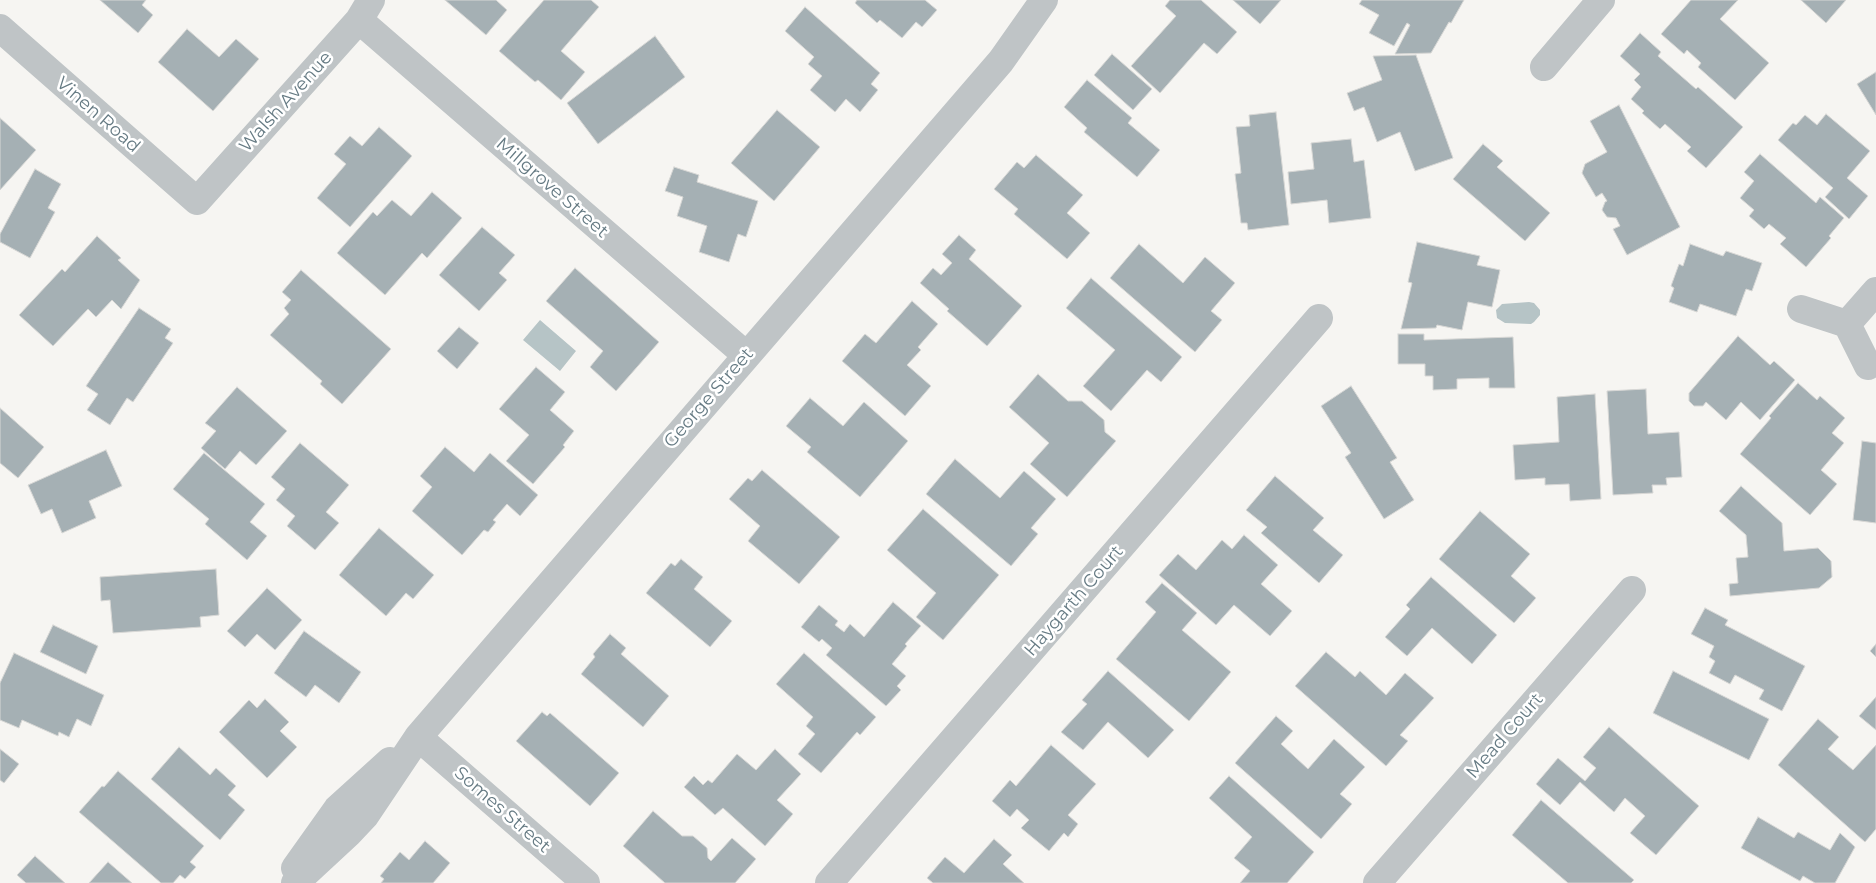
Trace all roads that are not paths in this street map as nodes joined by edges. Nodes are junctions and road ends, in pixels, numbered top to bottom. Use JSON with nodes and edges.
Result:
{"nodes":[{"id":1,"x":1044,"y":0,"type":"edge"},
{"id":2,"x":1067,"y":0,"type":"edge"},
{"id":3,"x":1601,"y":0,"type":"edge"},
{"id":4,"x":365,"y":10,"type":"edge"},
{"id":5,"x":0,"y":28,"type":"edge"},
{"id":6,"x":1001,"y":60,"type":"junction"},
{"id":7,"x":1544,"y":67,"type":"dead end"},
{"id":8,"x":197,"y":201,"type":"joint"},
{"id":9,"x":1876,"y":291,"type":"edge"},
{"id":10,"x":1801,"y":309,"type":"dead end"},
{"id":11,"x":1319,"y":318,"type":"dead end"},
{"id":12,"x":1847,"y":324,"type":"junction"},
{"id":13,"x":746,"y":355,"type":"junction"},
{"id":14,"x":1868,"y":366,"type":"dead end"},
{"id":15,"x":1632,"y":590,"type":"dead end"},
{"id":16,"x":418,"y":737,"type":"junction"},
{"id":17,"x":284,"y":883,"type":"edge"},
{"id":18,"x":295,"y":883,"type":"edge"},
{"id":19,"x":586,"y":883,"type":"edge"},
{"id":20,"x":829,"y":883,"type":"edge"},
{"id":21,"x":1377,"y":883,"type":"edge"}],
"edges":[{"from":1,"to":6,"type":"street","name":"George Street"},
{"from":2,"to":6,"type":"street","name":"George Street"},
{"from":3,"to":7,"type":"street"},
{"from":4,"to":8,"type":"street","name":"Walsh Avenue"},
{"from":4,"to":13,"type":"street","name":"Millgrove Street"},
{"from":5,"to":8,"type":"street","name":"Vinen Road"},
{"from":6,"to":13,"type":"street","name":"George Street"},
{"from":9,"to":12,"type":"street"},
{"from":10,"to":12,"type":"street"},
{"from":11,"to":20,"type":"street","name":"Haygarth Court"},
{"from":12,"to":14,"type":"street"},
{"from":13,"to":16,"type":"street","name":"George Street"},
{"from":15,"to":21,"type":"street","name":"Mead Court"},
{"from":16,"to":17,"type":"street","name":"George Street"},
{"from":16,"to":18,"type":"street","name":"George Street"},
{"from":16,"to":19,"type":"street","name":"Somes Street"}]}
